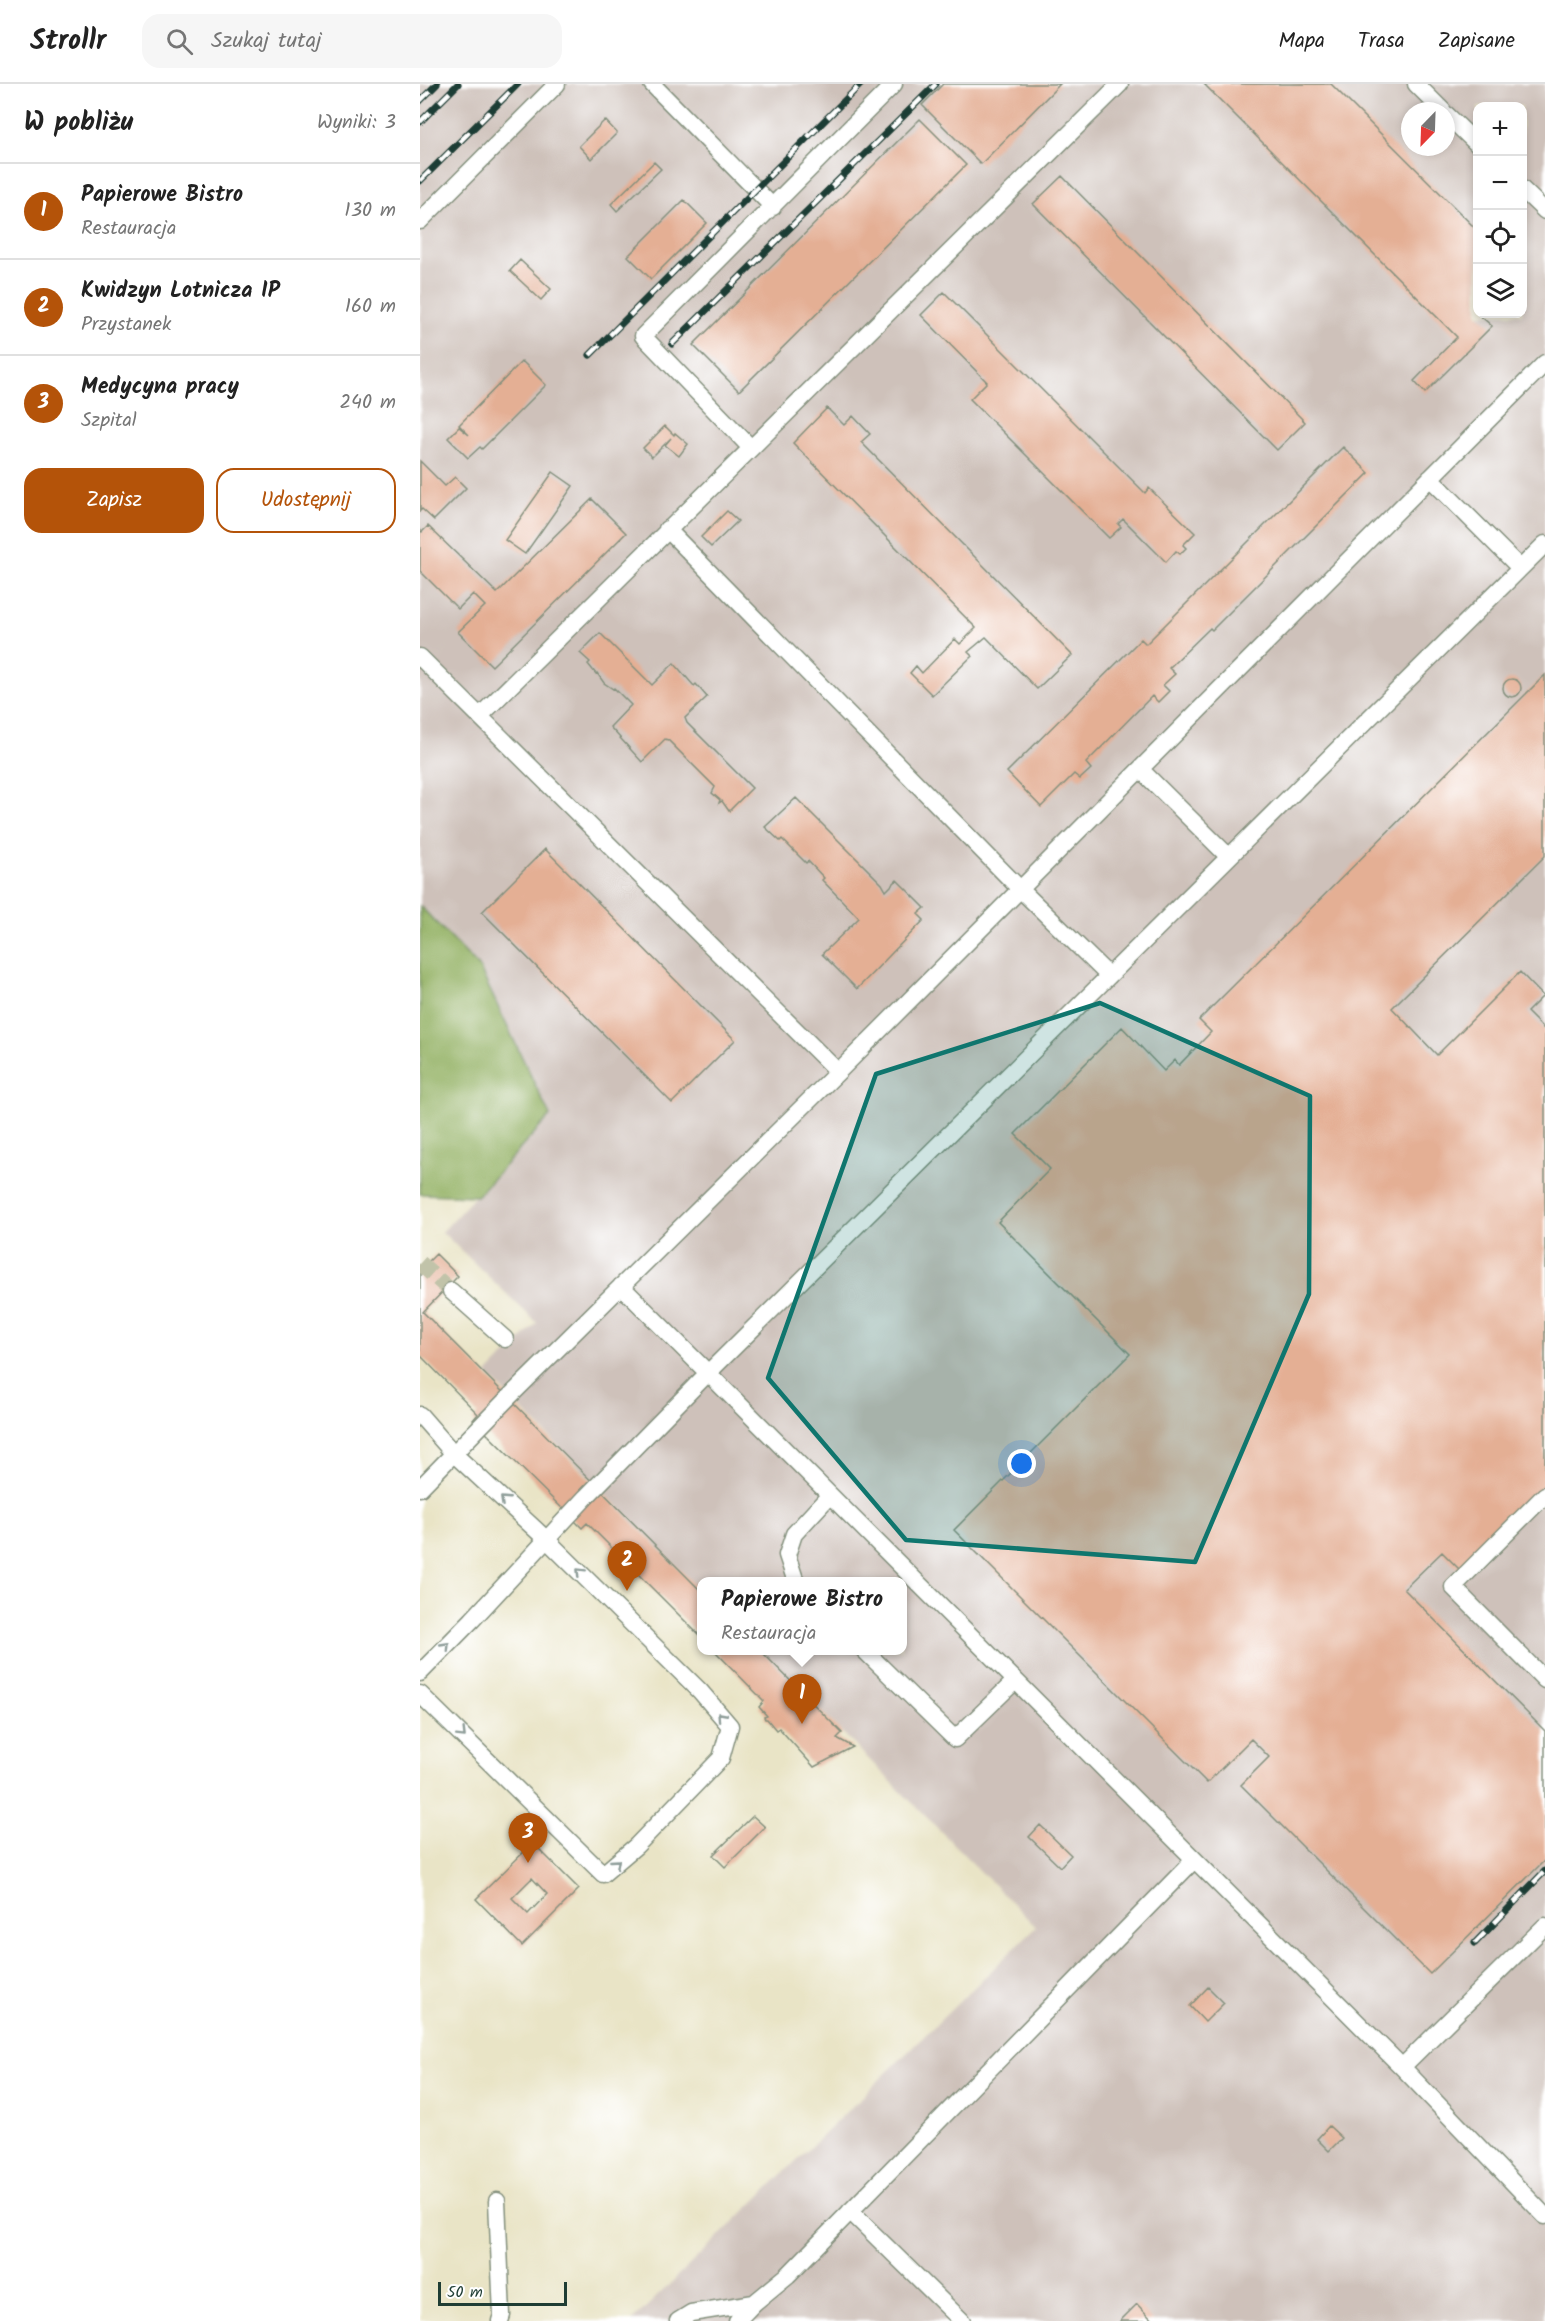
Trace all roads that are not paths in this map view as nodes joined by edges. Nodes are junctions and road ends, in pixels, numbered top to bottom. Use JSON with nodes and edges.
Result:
{"nodes":[{"id":1,"x":558,"y":84,"type":"edge"},
{"id":2,"x":652,"y":84,"type":"edge"},
{"id":3,"x":894,"y":84,"type":"edge"},
{"id":4,"x":1120,"y":84,"type":"edge"},
{"id":5,"x":1416,"y":84,"type":"edge"},
{"id":6,"x":1435,"y":102,"type":"edge"},
{"id":7,"x":1455,"y":122,"type":"edge"},
{"id":8,"x":1473,"y":140,"type":"edge"},
{"id":9,"x":1527,"y":194,"type":"edge"},
{"id":10,"x":772,"y":207,"type":"junction"},
{"id":11,"x":1545,"y":211,"type":"edge"},
{"id":12,"x":420,"y":221,"type":"edge"},
{"id":13,"x":1545,"y":363,"type":"edge"},
{"id":14,"x":750,"y":447,"type":"junction"},
{"id":15,"x":1430,"y":478,"type":"junction"},
{"id":16,"x":667,"y":529,"type":"junction"},
{"id":17,"x":1545,"y":544,"type":"edge"},
{"id":18,"x":1520,"y":568,"type":"junction"},
{"id":19,"x":420,"y":657,"type":"edge"},
{"id":20,"x":480,"y":716,"type":"junction"},
{"id":21,"x":1140,"y":769,"type":"junction"},
{"id":22,"x":1229,"y":857,"type":"junction"},
{"id":23,"x":1020,"y":889,"type":"junction"},
{"id":24,"x":1109,"y":976,"type":"junction"},
{"id":25,"x":838,"y":1072,"type":"junction"},
{"id":26,"x":621,"y":1286,"type":"junction"},
{"id":27,"x":451,"y":1292,"type":"tunnel mouth"},
{"id":28,"x":505,"y":1339,"type":"dead end"},
{"id":29,"x":707,"y":1374,"type":"junction"},
{"id":30,"x":420,"y":1415,"type":"edge"},
{"id":31,"x":454,"y":1454,"type":"junction"},
{"id":32,"x":420,"y":1488,"type":"edge"},
{"id":33,"x":830,"y":1495,"type":"junction"},
{"id":34,"x":1545,"y":1495,"type":"edge"},
{"id":35,"x":547,"y":1540,"type":"junction"},
{"id":36,"x":795,"y":1577,"type":"edge"},
{"id":37,"x":869,"y":1655,"type":"edge"},
{"id":38,"x":420,"y":1673,"type":"edge"},
{"id":39,"x":1014,"y":1680,"type":"junction"},
{"id":40,"x":1545,"y":1680,"type":"edge"},
{"id":41,"x":420,"y":1694,"type":"edge"},
{"id":42,"x":1194,"y":1860,"type":"junction"},
{"id":43,"x":1545,"y":1926,"type":"edge"},
{"id":44,"x":1401,"y":2067,"type":"junction"},
{"id":45,"x":497,"y":2201,"type":"dead end"},
{"id":46,"x":850,"y":2211,"type":"junction"},
{"id":47,"x":1545,"y":2216,"type":"edge"},
{"id":48,"x":754,"y":2303,"type":"junction"},
{"id":49,"x":500,"y":2321,"type":"edge"},
{"id":50,"x":678,"y":2321,"type":"edge"},
{"id":51,"x":737,"y":2321,"type":"edge"},
{"id":52,"x":962,"y":2321,"type":"edge"}],
"edges":[{"from":1,"to":12,"type":"lane"},
{"from":2,"to":10,"type":"lane"},
{"from":3,"to":10,"type":"lane"},
{"from":4,"to":14,"type":"lane"},
{"from":5,"to":6,"type":"lane"},
{"from":7,"to":8,"type":"lane"},
{"from":9,"to":11,"type":"lane"},
{"from":10,"to":14,"type":"lane"},
{"from":13,"to":15,"type":"lane"},
{"from":14,"to":16,"type":"lane"},
{"from":15,"to":18,"type":"lane"},
{"from":15,"to":21,"type":"lane"},
{"from":16,"to":20,"type":"lane"},
{"from":16,"to":23,"type":"lane"},
{"from":17,"to":18,"type":"lane"},
{"from":18,"to":22,"type":"lane"},
{"from":19,"to":20,"type":"lane"},
{"from":20,"to":25,"type":"lane"},
{"from":21,"to":22,"type":"lane"},
{"from":21,"to":23,"type":"lane"},
{"from":22,"to":24,"type":"lane"},
{"from":23,"to":24,"type":"lane"},
{"from":23,"to":25,"type":"lane"},
{"from":24,"to":29,"type":"lane"},
{"from":25,"to":26,"type":"lane"},
{"from":26,"to":29,"type":"lane"},
{"from":26,"to":31,"type":"lane"},
{"from":27,"to":28,"type":"lane"},
{"from":29,"to":33,"type":"lane"},
{"from":29,"to":35,"type":"lane"},
{"from":30,"to":31,"type":"lane"},
{"from":31,"to":32,"type":"lane"},
{"from":35,"to":31,"type":"lane","one_way":true},
{"from":33,"to":36,"type":"lane"},
{"from":33,"to":39,"type":"lane"},
{"from":34,"to":40,"type":"lane"},
{"from":38,"to":35,"type":"lane","one_way":true},
{"from":41,"to":35,"type":"lane","one_way":true},
{"from":37,"to":39,"type":"lane"},
{"from":39,"to":42,"type":"lane"},
{"from":42,"to":44,"type":"lane"},
{"from":42,"to":46,"type":"lane"},
{"from":43,"to":44,"type":"lane"},
{"from":44,"to":47,"type":"lane"},
{"from":45,"to":49,"type":"lane"},
{"from":46,"to":48,"type":"lane"},
{"from":46,"to":52,"type":"lane"},
{"from":48,"to":50,"type":"lane"},
{"from":48,"to":51,"type":"lane"}]}
